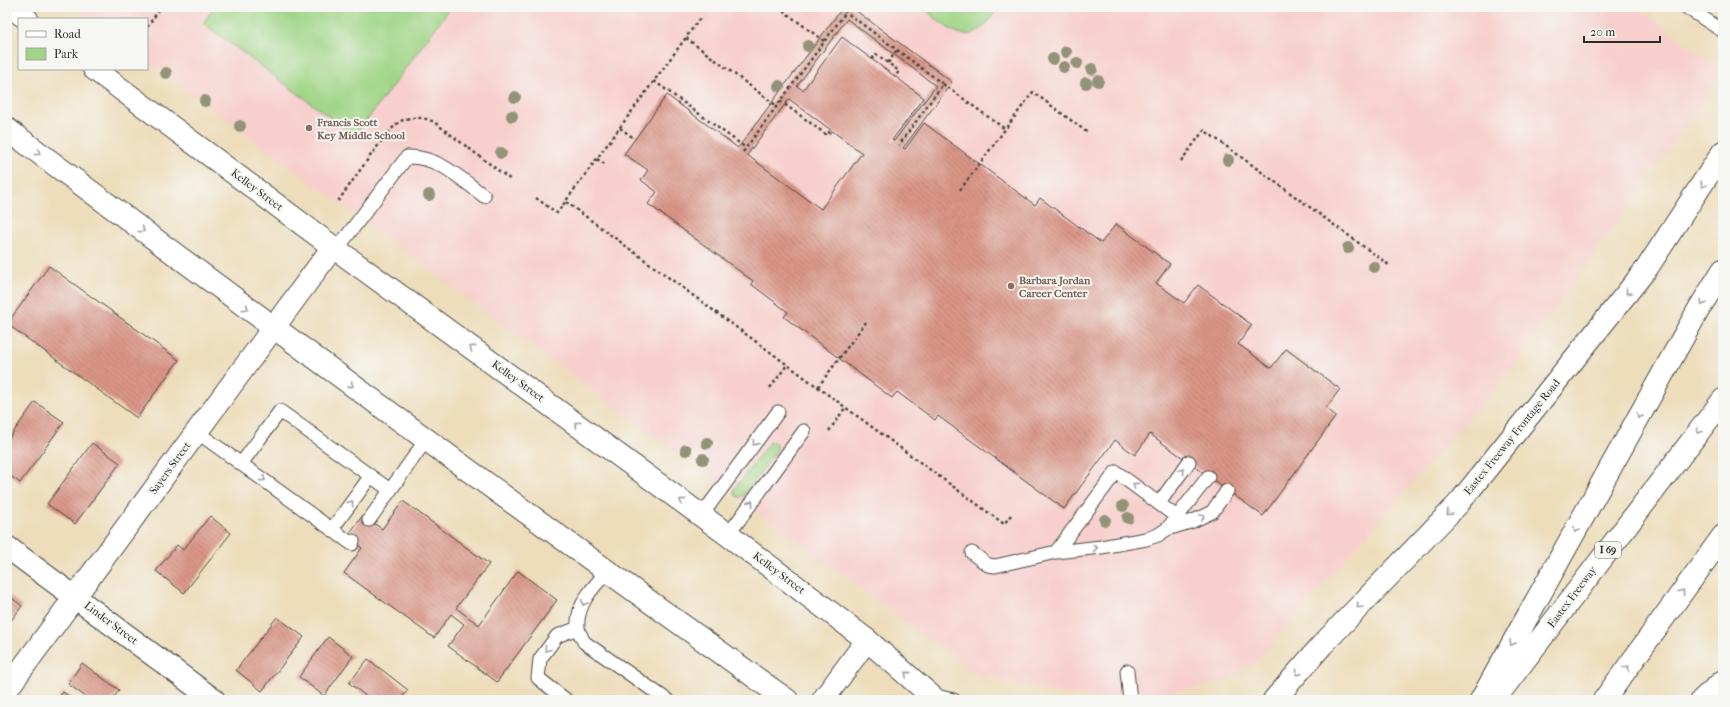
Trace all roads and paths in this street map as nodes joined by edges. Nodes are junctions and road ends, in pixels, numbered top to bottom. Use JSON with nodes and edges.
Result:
{"nodes":[{"id":1,"x":11,"y":7,"type":"edge"},
{"id":2,"x":161,"y":7,"type":"edge"},
{"id":3,"x":778,"y":7,"type":"edge"},
{"id":4,"x":839,"y":7,"type":"edge"},
{"id":5,"x":1686,"y":7,"type":"edge"},
{"id":6,"x":846,"y":12,"type":"junction"},
{"id":7,"x":701,"y":17,"type":"dead end"},
{"id":8,"x":26,"y":18,"type":"edge"},
{"id":9,"x":148,"y":26,"type":"edge"},
{"id":10,"x":1723,"y":30,"type":"edge"},
{"id":11,"x":686,"y":38,"type":"junction"},
{"id":12,"x":824,"y":41,"type":"junction"},
{"id":13,"x":897,"y":50,"type":"junction"},
{"id":14,"x":872,"y":59,"type":"dead end"},
{"id":15,"x":888,"y":63,"type":"junction"},
{"id":16,"x":95,"y":70,"type":"edge"},
{"id":17,"x":895,"y":77,"type":"dead end"},
{"id":18,"x":654,"y":81,"type":"junction"},
{"id":19,"x":943,"y":84,"type":"junction"},
{"id":20,"x":780,"y":101,"type":"junction"},
{"id":21,"x":777,"y":106,"type":"junction"},
{"id":22,"x":620,"y":128,"type":"junction"},
{"id":23,"x":7,"y":129,"type":"edge"},
{"id":24,"x":1005,"y":129,"type":"junction"},
{"id":25,"x":831,"y":130,"type":"dead end"},
{"id":26,"x":1088,"y":133,"type":"dead end"},
{"id":27,"x":635,"y":139,"type":"dead end"},
{"id":28,"x":899,"y":145,"type":"dead end"},
{"id":29,"x":746,"y":148,"type":"junction"},
{"id":30,"x":743,"y":152,"type":"dead end"},
{"id":31,"x":1723,"y":152,"type":"edge"},
{"id":32,"x":597,"y":159,"type":"junction"},
{"id":33,"x":1181,"y":161,"type":"dead end"},
{"id":34,"x":606,"y":165,"type":"dead end"},
{"id":35,"x":960,"y":190,"type":"dead end"},
{"id":36,"x":484,"y":196,"type":"dead end"},
{"id":37,"x":536,"y":198,"type":"dead end"},
{"id":38,"x":566,"y":202,"type":"junction"},
{"id":39,"x":335,"y":248,"type":"junction"},
{"id":40,"x":1390,"y":265,"type":"dead end"},
{"id":41,"x":1723,"y":270,"type":"edge"},
{"id":42,"x":866,"y":322,"type":"dead end"},
{"id":43,"x":273,"y":328,"type":"junction"},
{"id":44,"x":787,"y":365,"type":"junction"},
{"id":45,"x":818,"y":387,"type":"junction"},
{"id":46,"x":770,"y":388,"type":"dead end"},
{"id":47,"x":1723,"y":400,"type":"edge"},
{"id":48,"x":845,"y":408,"type":"junction"},
{"id":49,"x":778,"y":412,"type":"dead end"},
{"id":50,"x":804,"y":431,"type":"dead end"},
{"id":51,"x":829,"y":431,"type":"dead end"},
{"id":52,"x":197,"y":432,"type":"junction"},
{"id":53,"x":426,"y":440,"type":"junction"},
{"id":54,"x":1189,"y":462,"type":"dead end"},
{"id":55,"x":241,"y":464,"type":"junction"},
{"id":56,"x":370,"y":477,"type":"junction"},
{"id":57,"x":1208,"y":477,"type":"dead end"},
{"id":58,"x":390,"y":490,"type":"junction"},
{"id":59,"x":1227,"y":491,"type":"dead end"},
{"id":60,"x":1159,"y":503,"type":"junction"},
{"id":61,"x":1011,"y":515,"type":"dead end"},
{"id":62,"x":701,"y":516,"type":"junction"},
{"id":63,"x":1177,"y":517,"type":"junction"},
{"id":64,"x":369,"y":520,"type":"dead end"},
{"id":65,"x":332,"y":529,"type":"junction"},
{"id":66,"x":1166,"y":529,"type":"junction"},
{"id":67,"x":728,"y":535,"type":"junction"},
{"id":68,"x":1723,"y":536,"type":"edge"},
{"id":69,"x":353,"y":541,"type":"dead end"},
{"id":70,"x":7,"y":547,"type":"edge"},
{"id":71,"x":1056,"y":552,"type":"junction"},
{"id":72,"x":972,"y":553,"type":"dead end"},
{"id":73,"x":607,"y":572,"type":"junction"},
{"id":74,"x":76,"y":597,"type":"junction"},
{"id":75,"x":578,"y":628,"type":"junction"},
{"id":76,"x":868,"y":640,"type":"junction"},
{"id":77,"x":1126,"y":671,"type":"dead end"},
{"id":78,"x":1723,"y":681,"type":"edge"},
{"id":79,"x":7,"y":689,"type":"edge"},
{"id":80,"x":934,"y":698,"type":"edge"},
{"id":81,"x":214,"y":700,"type":"edge"},
{"id":82,"x":566,"y":700,"type":"edge"},
{"id":83,"x":667,"y":700,"type":"edge"},
{"id":84,"x":787,"y":700,"type":"edge"},
{"id":85,"x":823,"y":700,"type":"edge"},
{"id":86,"x":954,"y":700,"type":"edge"},
{"id":87,"x":1130,"y":700,"type":"edge"},
{"id":88,"x":1274,"y":700,"type":"edge"},
{"id":89,"x":1481,"y":700,"type":"edge"},
{"id":90,"x":1494,"y":700,"type":"edge"},
{"id":91,"x":1604,"y":700,"type":"edge"},
{"id":92,"x":1702,"y":700,"type":"edge"}],
"edges":[{"from":1,"to":8,"type":"main road"},
{"from":2,"to":9,"type":"path"},
{"from":3,"to":12,"type":"path"},
{"from":4,"to":6,"type":"path"},
{"from":5,"to":10,"type":"lane"},
{"from":6,"to":12,"type":"path"},
{"from":6,"to":13,"type":"path"},
{"from":7,"to":11,"type":"path"},
{"from":11,"to":18,"type":"path"},
{"from":11,"to":21,"type":"path"},
{"from":12,"to":20,"type":"path"},
{"from":13,"to":15,"type":"path"},
{"from":13,"to":19,"type":"path"},
{"from":14,"to":15,"type":"path"},
{"from":15,"to":17,"type":"path"},
{"from":16,"to":39,"type":"main road","name":"Kelley Street"},
{"from":18,"to":22,"type":"path"},
{"from":18,"to":29,"type":"path"},
{"from":19,"to":24,"type":"path"},
{"from":19,"to":28,"type":"path"},
{"from":20,"to":21,"type":"path"},
{"from":20,"to":25,"type":"path"},
{"from":21,"to":29,"type":"path"},
{"from":22,"to":27,"type":"path"},
{"from":22,"to":32,"type":"path"},
{"from":23,"to":43,"type":"main road","one_way":true},
{"from":24,"to":26,"type":"path"},
{"from":24,"to":35,"type":"path"},
{"from":29,"to":30,"type":"path"},
{"from":31,"to":88,"type":"main road","name":"Eastex Freeway Frontage Road","one_way":true},
{"from":32,"to":34,"type":"path"},
{"from":32,"to":38,"type":"path"},
{"from":33,"to":40,"type":"path"},
{"from":36,"to":39,"type":"lane"},
{"from":37,"to":38,"type":"path"},
{"from":38,"to":44,"type":"path"},
{"from":39,"to":43,"type":"main road","name":"Sayers Street"},
{"from":62,"to":39,"type":"main road","name":"Kelley Street","one_way":true},
{"from":41,"to":89,"type":"main road","one_way":true},
{"from":42,"to":45,"type":"path"},
{"from":43,"to":52,"type":"main road","name":"Sayers Street"},
{"from":43,"to":53,"type":"main road","one_way":true},
{"from":44,"to":45,"type":"path"},
{"from":44,"to":46,"type":"path"},
{"from":45,"to":48,"type":"path"},
{"from":47,"to":90,"type":"main road","name":"Eastex Freeway","number":"I 69","one_way":true},
{"from":48,"to":51,"type":"path"},
{"from":48,"to":61,"type":"path"},
{"from":49,"to":62,"type":"lane","one_way":true},
{"from":67,"to":50,"type":"lane","one_way":true},
{"from":52,"to":55,"type":"lane"},
{"from":52,"to":74,"type":"main road","name":"Sayers Street"},
{"from":53,"to":58,"type":"lane"},
{"from":53,"to":73,"type":"main road"},
{"from":60,"to":54,"type":"lane","one_way":true},
{"from":55,"to":56,"type":"lane"},
{"from":55,"to":65,"type":"lane","one_way":true},
{"from":56,"to":58,"type":"lane"},
{"from":65,"to":56,"type":"lane","one_way":true},
{"from":57,"to":63,"type":"lane"},
{"from":58,"to":64,"type":"lane"},
{"from":66,"to":59,"type":"lane","one_way":true},
{"from":60,"to":63,"type":"lane"},
{"from":60,"to":71,"type":"lane","one_way":true},
{"from":62,"to":67,"type":"main road","name":"Kelley Street"},
{"from":63,"to":66,"type":"lane"},
{"from":65,"to":69,"type":"lane"},
{"from":71,"to":66,"type":"lane","one_way":true},
{"from":67,"to":76,"type":"main road","name":"Kelley Street"},
{"from":91,"to":68,"type":"main road","one_way":true},
{"from":70,"to":74,"type":"main road","name":"Linder Street"},
{"from":71,"to":72,"type":"lane"},
{"from":73,"to":75,"type":"lane","one_way":true},
{"from":73,"to":84,"type":"main road"},
{"from":74,"to":79,"type":"main road","name":"Sayers Street"},
{"from":74,"to":81,"type":"main road","name":"Linder Street"},
{"from":75,"to":82,"type":"lane","one_way":true},
{"from":75,"to":83,"type":"lane"},
{"from":80,"to":76,"type":"main road","name":"Kelley Street","one_way":true},
{"from":76,"to":85,"type":"main road"},
{"from":77,"to":87,"type":"lane"},
{"from":78,"to":92,"type":"main road"},
{"from":80,"to":86,"type":"lane"}]}
